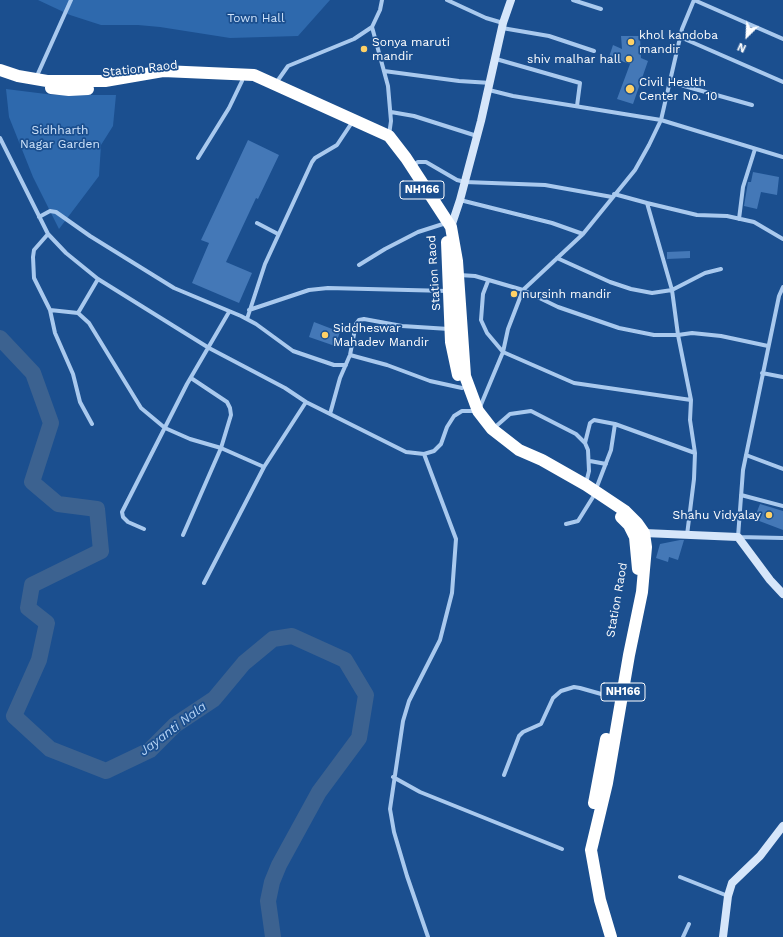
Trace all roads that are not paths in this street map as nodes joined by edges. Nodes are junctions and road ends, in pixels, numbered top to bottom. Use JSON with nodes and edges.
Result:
{"nodes":[{"id":1,"x":71,"y":0,"type":"edge"},
{"id":2,"x":382,"y":0,"type":"edge"},
{"id":3,"x":447,"y":0,"type":"edge"},
{"id":4,"x":511,"y":0,"type":"edge"},
{"id":5,"x":573,"y":0,"type":"edge"},
{"id":6,"x":694,"y":0,"type":"edge"},
{"id":7,"x":601,"y":9,"type":"dead end"},
{"id":8,"x":502,"y":26,"type":"junction"},
{"id":9,"x":372,"y":27,"type":"junction"},
{"id":10,"x":680,"y":37,"type":"junction"},
{"id":11,"x":783,"y":39,"type":"edge"},
{"id":12,"x":594,"y":51,"type":"dead end"},
{"id":13,"x":496,"y":59,"type":"junction"},
{"id":14,"x":0,"y":70,"type":"edge"},
{"id":15,"x":384,"y":71,"type":"junction"},
{"id":16,"x":0,"y":78,"type":"edge"},
{"id":17,"x":36,"y":79,"type":"junction"},
{"id":18,"x":242,"y":81,"type":"junction"},
{"id":19,"x":670,"y":82,"type":"junction"},
{"id":20,"x":783,"y":82,"type":"edge"},
{"id":21,"x":490,"y":86,"type":"junction"},
{"id":22,"x":275,"y":88,"type":"junction"},
{"id":23,"x":752,"y":105,"type":"dead end"},
{"id":24,"x":578,"y":106,"type":"junction"},
{"id":25,"x":391,"y":112,"type":"junction"},
{"id":26,"x":661,"y":120,"type":"junction"},
{"id":27,"x":351,"y":124,"type":"junction"},
{"id":28,"x":389,"y":136,"type":"junction"},
{"id":29,"x":477,"y":136,"type":"junction"},
{"id":30,"x":0,"y":138,"type":"edge"},
{"id":31,"x":756,"y":149,"type":"junction"},
{"id":32,"x":783,"y":157,"type":"edge"},
{"id":33,"x":198,"y":158,"type":"dead end"},
{"id":34,"x":412,"y":166,"type":"junction"},
{"id":35,"x":464,"y":182,"type":"junction"},
{"id":36,"x":613,"y":195,"type":"junction"},
{"id":37,"x":460,"y":200,"type":"junction"},
{"id":38,"x":647,"y":203,"type":"junction"},
{"id":39,"x":39,"y":217,"type":"junction"},
{"id":40,"x":739,"y":219,"type":"junction"},
{"id":41,"x":258,"y":223,"type":"dead end"},
{"id":42,"x":447,"y":226,"type":"junction"},
{"id":43,"x":48,"y":234,"type":"junction"},
{"id":44,"x":278,"y":234,"type":"junction"},
{"id":45,"x":584,"y":234,"type":"junction"},
{"id":46,"x":783,"y":239,"type":"edge"},
{"id":47,"x":557,"y":258,"type":"junction"},
{"id":48,"x":359,"y":265,"type":"dead end"},
{"id":49,"x":721,"y":269,"type":"dead end"},
{"id":50,"x":458,"y":274,"type":"junction"},
{"id":51,"x":98,"y":279,"type":"junction"},
{"id":52,"x":488,"y":281,"type":"junction"},
{"id":53,"x":783,"y":287,"type":"edge"},
{"id":54,"x":523,"y":290,"type":"junction"},
{"id":55,"x":672,"y":290,"type":"junction"},
{"id":56,"x":450,"y":292,"type":"junction"},
{"id":57,"x":50,"y":310,"type":"junction"},
{"id":58,"x":250,"y":310,"type":"junction"},
{"id":59,"x":229,"y":312,"type":"junction"},
{"id":60,"x":78,"y":313,"type":"junction"},
{"id":61,"x":247,"y":319,"type":"junction"},
{"id":62,"x":451,"y":329,"type":"junction"},
{"id":63,"x":678,"y":335,"type":"junction"},
{"id":64,"x":768,"y":346,"type":"junction"},
{"id":65,"x":208,"y":348,"type":"junction"},
{"id":66,"x":504,"y":352,"type":"junction"},
{"id":67,"x":350,"y":355,"type":"junction"},
{"id":68,"x":346,"y":365,"type":"junction"},
{"id":69,"x":762,"y":373,"type":"junction"},
{"id":70,"x":783,"y":377,"type":"edge"},
{"id":71,"x":191,"y":378,"type":"junction"},
{"id":72,"x":462,"y":388,"type":"junction"},
{"id":73,"x":691,"y":400,"type":"junction"},
{"id":74,"x":306,"y":402,"type":"junction"},
{"id":75,"x":474,"y":411,"type":"junction"},
{"id":76,"x":330,"y":414,"type":"junction"},
{"id":77,"x":92,"y":424,"type":"dead end"},
{"id":78,"x":615,"y":424,"type":"junction"},
{"id":79,"x":165,"y":428,"type":"junction"},
{"id":80,"x":492,"y":429,"type":"junction"},
{"id":81,"x":585,"y":443,"type":"junction"},
{"id":82,"x":221,"y":448,"type":"junction"},
{"id":83,"x":695,"y":453,"type":"junction"},
{"id":84,"x":424,"y":454,"type":"junction"},
{"id":85,"x":746,"y":455,"type":"junction"},
{"id":86,"x":590,"y":461,"type":"junction"},
{"id":87,"x":606,"y":464,"type":"junction"},
{"id":88,"x":264,"y":467,"type":"junction"},
{"id":89,"x":783,"y":469,"type":"edge"},
{"id":90,"x":591,"y":491,"type":"junction"},
{"id":91,"x":741,"y":495,"type":"junction"},
{"id":92,"x":783,"y":506,"type":"edge"},
{"id":93,"x":566,"y":524,"type":"dead end"},
{"id":94,"x":144,"y":529,"type":"dead end"},
{"id":95,"x":183,"y":535,"type":"dead end"},
{"id":96,"x":640,"y":535,"type":"junction"},
{"id":97,"x":686,"y":535,"type":"junction"},
{"id":98,"x":738,"y":537,"type":"junction"},
{"id":99,"x":783,"y":538,"type":"edge"},
{"id":100,"x":204,"y":583,"type":"dead end"},
{"id":101,"x":783,"y":594,"type":"edge"},
{"id":102,"x":618,"y":698,"type":"junction"},
{"id":103,"x":504,"y":775,"type":"dead end"},
{"id":104,"x":393,"y":777,"type":"junction"},
{"id":105,"x":783,"y":826,"type":"edge"},
{"id":106,"x":562,"y":849,"type":"dead end"},
{"id":107,"x":680,"y":877,"type":"dead end"},
{"id":108,"x":728,"y":896,"type":"junction"},
{"id":109,"x":689,"y":924,"type":"dead end"},
{"id":110,"x":428,"y":937,"type":"edge"},
{"id":111,"x":611,"y":937,"type":"edge"},
{"id":112,"x":683,"y":937,"type":"edge"},
{"id":113,"x":723,"y":937,"type":"edge"}],
"edges":[{"from":1,"to":17,"type":"street"},
{"from":2,"to":9,"type":"street"},
{"from":3,"to":8,"type":"street"},
{"from":4,"to":8,"type":"street"},
{"from":5,"to":7,"type":"street"},
{"from":6,"to":10,"type":"street"},
{"from":6,"to":11,"type":"street"},
{"from":8,"to":12,"type":"street"},
{"from":8,"to":13,"type":"street"},
{"from":9,"to":15,"type":"street"},
{"from":9,"to":22,"type":"street"},
{"from":10,"to":19,"type":"street"},
{"from":10,"to":20,"type":"street"},
{"from":13,"to":21,"type":"street"},
{"from":13,"to":24,"type":"street"},
{"from":14,"to":17,"type":"highway","number":"NH166"},
{"from":15,"to":21,"type":"street"},
{"from":15,"to":25,"type":"street"},
{"from":16,"to":18,"type":"highway","name":"Station Raod","number":"NH166"},
{"from":17,"to":22,"type":"highway","number":"NH166"},
{"from":18,"to":22,"type":"highway","name":"Station Raod","number":"NH166"},
{"from":18,"to":33,"type":"street"},
{"from":19,"to":23,"type":"street"},
{"from":19,"to":26,"type":"street"},
{"from":21,"to":24,"type":"street"},
{"from":21,"to":29,"type":"street"},
{"from":22,"to":27,"type":"highway","name":"Station Raod","number":"NH166"},
{"from":22,"to":28,"type":"highway","number":"NH166"},
{"from":24,"to":26,"type":"street"},
{"from":25,"to":28,"type":"street"},
{"from":25,"to":29,"type":"street"},
{"from":26,"to":31,"type":"street"},
{"from":26,"to":36,"type":"street"},
{"from":27,"to":42,"type":"highway","name":"Station Raod","number":"NH166"},
{"from":27,"to":44,"type":"street"},
{"from":28,"to":34,"type":"highway","number":"NH166"},
{"from":29,"to":35,"type":"street"},
{"from":30,"to":39,"type":"street"},
{"from":31,"to":32,"type":"street"},
{"from":31,"to":40,"type":"street"},
{"from":34,"to":35,"type":"street"},
{"from":34,"to":42,"type":"highway","number":"NH166"},
{"from":35,"to":36,"type":"street"},
{"from":35,"to":37,"type":"street"},
{"from":36,"to":38,"type":"street"},
{"from":36,"to":45,"type":"street"},
{"from":37,"to":42,"type":"street"},
{"from":37,"to":45,"type":"street"},
{"from":38,"to":40,"type":"street"},
{"from":38,"to":55,"type":"street"},
{"from":39,"to":43,"type":"street"},
{"from":39,"to":59,"type":"street"},
{"from":40,"to":46,"type":"street"},
{"from":41,"to":44,"type":"street"},
{"from":42,"to":48,"type":"street"},
{"from":42,"to":50,"type":"highway","number":"NH166"},
{"from":42,"to":56,"type":"highway","name":"Station Raod","number":"NH166"},
{"from":43,"to":51,"type":"street"},
{"from":43,"to":57,"type":"street"},
{"from":44,"to":58,"type":"street"},
{"from":45,"to":47,"type":"street"},
{"from":47,"to":54,"type":"street"},
{"from":47,"to":55,"type":"street"},
{"from":49,"to":55,"type":"street"},
{"from":50,"to":52,"type":"street"},
{"from":50,"to":75,"type":"highway","number":"NH166"},
{"from":51,"to":60,"type":"street"},
{"from":51,"to":65,"type":"street"},
{"from":52,"to":54,"type":"street"},
{"from":52,"to":66,"type":"street"},
{"from":53,"to":64,"type":"street"},
{"from":54,"to":63,"type":"street"},
{"from":54,"to":66,"type":"street"},
{"from":55,"to":63,"type":"street"},
{"from":56,"to":58,"type":"street"},
{"from":56,"to":62,"type":"highway","name":"Station Raod","number":"NH166"},
{"from":57,"to":60,"type":"street"},
{"from":57,"to":77,"type":"street"},
{"from":58,"to":61,"type":"street"},
{"from":59,"to":61,"type":"street"},
{"from":59,"to":65,"type":"street"},
{"from":60,"to":79,"type":"street"},
{"from":61,"to":68,"type":"street"},
{"from":62,"to":67,"type":"street"},
{"from":62,"to":72,"type":"highway","name":"Station Raod","number":"NH166"},
{"from":63,"to":64,"type":"street"},
{"from":63,"to":73,"type":"street"},
{"from":64,"to":69,"type":"street"},
{"from":65,"to":71,"type":"street"},
{"from":65,"to":74,"type":"street"},
{"from":66,"to":73,"type":"street"},
{"from":66,"to":75,"type":"street"},
{"from":67,"to":68,"type":"street"},
{"from":67,"to":72,"type":"street"},
{"from":68,"to":76,"type":"street"},
{"from":69,"to":70,"type":"street"},
{"from":69,"to":85,"type":"street"},
{"from":71,"to":79,"type":"street"},
{"from":71,"to":82,"type":"street"},
{"from":72,"to":75,"type":"highway","name":"Station Raod","number":"NH166"},
{"from":73,"to":83,"type":"street"},
{"from":74,"to":76,"type":"street"},
{"from":74,"to":88,"type":"street"},
{"from":75,"to":80,"type":"highway","number":"NH166"},
{"from":75,"to":84,"type":"street"},
{"from":75,"to":90,"type":"highway","name":"Station Raod","number":"NH166"},
{"from":76,"to":84,"type":"street"},
{"from":78,"to":81,"type":"street"},
{"from":78,"to":83,"type":"street"},
{"from":78,"to":87,"type":"street"},
{"from":79,"to":82,"type":"street"},
{"from":79,"to":94,"type":"street"},
{"from":80,"to":81,"type":"street"},
{"from":80,"to":90,"type":"highway","number":"NH166"},
{"from":81,"to":86,"type":"street"},
{"from":82,"to":88,"type":"street"},
{"from":82,"to":95,"type":"street"},
{"from":83,"to":97,"type":"street"},
{"from":84,"to":104,"type":"street"},
{"from":85,"to":89,"type":"street"},
{"from":85,"to":91,"type":"street"},
{"from":86,"to":87,"type":"street"},
{"from":86,"to":90,"type":"street"},
{"from":87,"to":90,"type":"street"},
{"from":88,"to":100,"type":"street"},
{"from":90,"to":93,"type":"street"},
{"from":90,"to":96,"type":"highway","number":"NH166"},
{"from":91,"to":92,"type":"street"},
{"from":91,"to":98,"type":"street"},
{"from":96,"to":97,"type":"street"},
{"from":96,"to":102,"type":"highway","name":"Station Raod","number":"NH166"},
{"from":97,"to":98,"type":"street"},
{"from":98,"to":99,"type":"street"},
{"from":98,"to":101,"type":"street"},
{"from":102,"to":103,"type":"street"},
{"from":102,"to":111,"type":"highway","name":"Station Raod","number":"NH166"},
{"from":104,"to":106,"type":"street"},
{"from":104,"to":110,"type":"street"},
{"from":105,"to":108,"type":"street"},
{"from":107,"to":108,"type":"street"},
{"from":108,"to":113,"type":"street"},
{"from":109,"to":112,"type":"street"}]}
